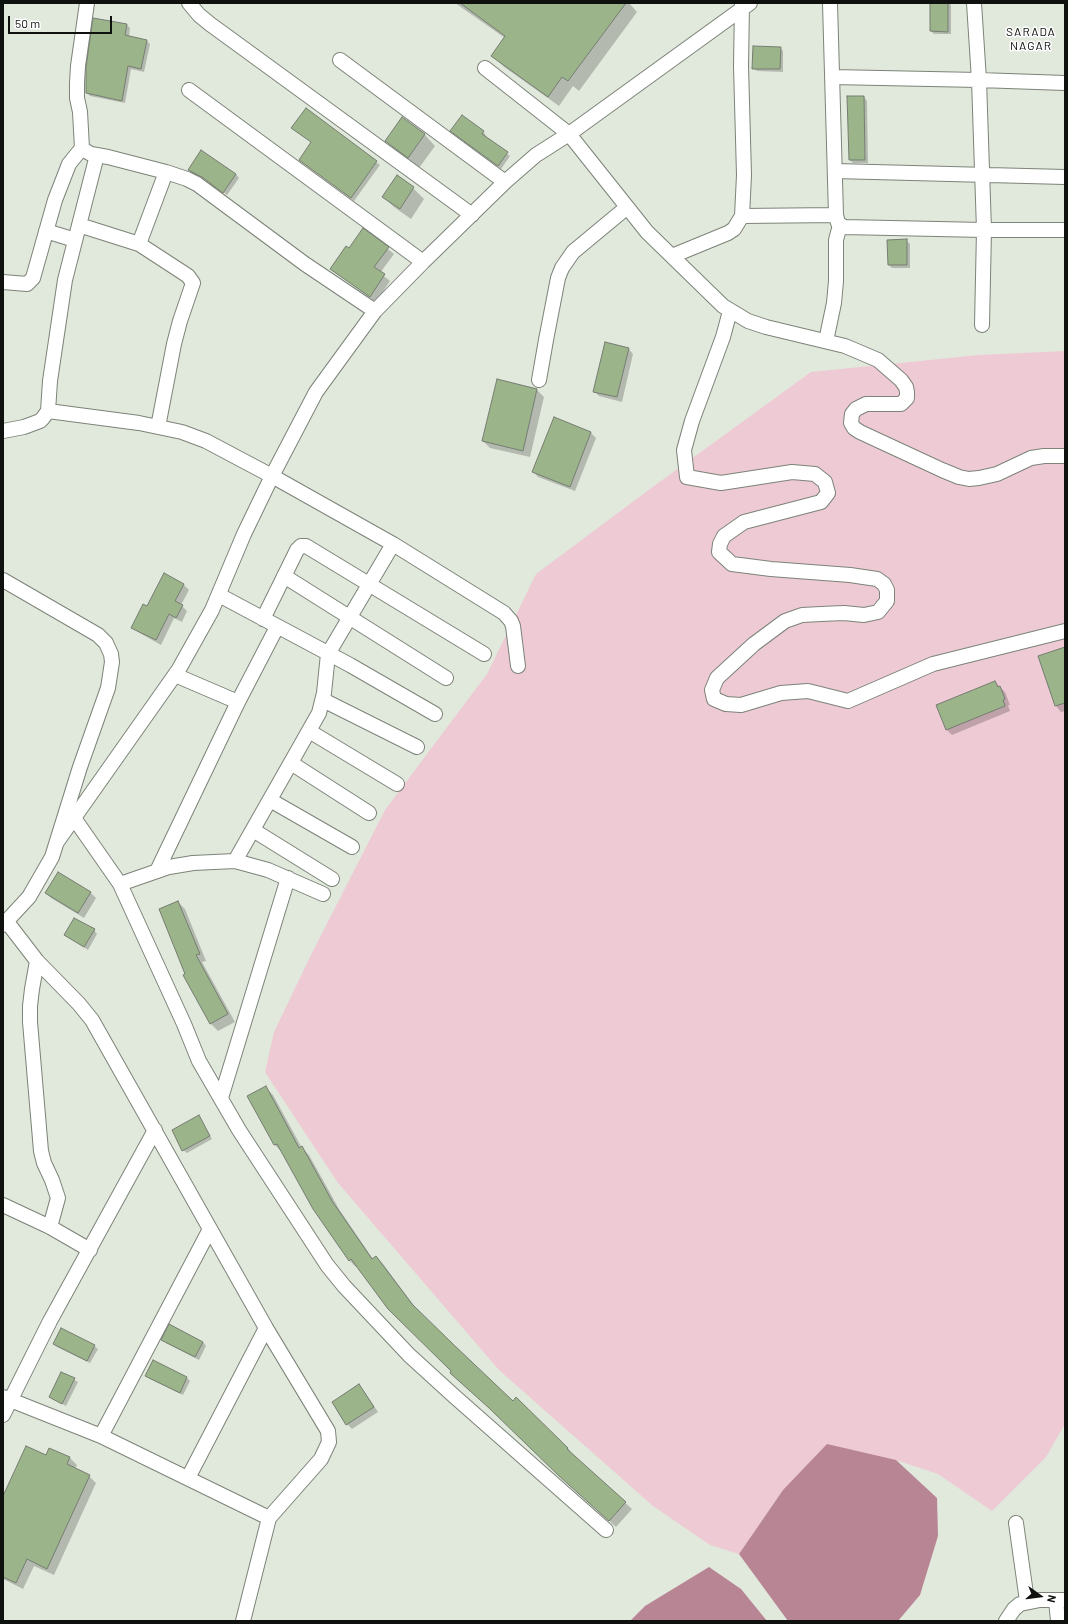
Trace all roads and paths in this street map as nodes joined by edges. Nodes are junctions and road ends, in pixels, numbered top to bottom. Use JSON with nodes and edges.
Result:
{"nodes":[{"id":1,"x":87,"y":3,"type":"edge"},
{"id":2,"x":189,"y":3,"type":"edge"},
{"id":3,"x":830,"y":3,"type":"edge"},
{"id":4,"x":974,"y":3,"type":"edge"},
{"id":5,"x":745,"y":5,"type":"edge"},
{"id":6,"x":340,"y":60,"type":"dead end"},
{"id":7,"x":485,"y":68,"type":"dead end"},
{"id":8,"x":832,"y":77,"type":"junction"},
{"id":9,"x":979,"y":80,"type":"junction"},
{"id":10,"x":1065,"y":83,"type":"edge"},
{"id":11,"x":189,"y":90,"type":"dead end"},
{"id":12,"x":569,"y":134,"type":"junction"},
{"id":13,"x":82,"y":148,"type":"junction"},
{"id":14,"x":97,"y":155,"type":"junction"},
{"id":15,"x":835,"y":171,"type":"junction"},
{"id":16,"x":166,"y":172,"type":"junction"},
{"id":17,"x":982,"y":176,"type":"junction"},
{"id":18,"x":1065,"y":177,"type":"edge"},
{"id":19,"x":505,"y":182,"type":"junction"},
{"id":20,"x":626,"y":208,"type":"junction"},
{"id":21,"x":472,"y":215,"type":"junction"},
{"id":22,"x":742,"y":216,"type":"junction"},
{"id":23,"x":838,"y":220,"type":"junction"},
{"id":24,"x":78,"y":225,"type":"junction"},
{"id":25,"x":984,"y":230,"type":"junction"},
{"id":26,"x":1065,"y":230,"type":"edge"},
{"id":27,"x":46,"y":231,"type":"junction"},
{"id":28,"x":75,"y":240,"type":"junction"},
{"id":29,"x":139,"y":244,"type":"junction"},
{"id":30,"x":672,"y":256,"type":"junction"},
{"id":31,"x":422,"y":262,"type":"junction"},
{"id":32,"x":3,"y":282,"type":"edge"},
{"id":33,"x":375,"y":311,"type":"junction"},
{"id":34,"x":730,"y":311,"type":"junction"},
{"id":35,"x":982,"y":325,"type":"dead end"},
{"id":36,"x":826,"y":341,"type":"junction"},
{"id":37,"x":540,"y":380,"type":"dead end"},
{"id":38,"x":48,"y":411,"type":"junction"},
{"id":39,"x":158,"y":427,"type":"junction"},
{"id":40,"x":3,"y":431,"type":"edge"},
{"id":41,"x":1065,"y":456,"type":"edge"},
{"id":42,"x":272,"y":476,"type":"junction"},
{"id":43,"x":393,"y":544,"type":"junction"},
{"id":44,"x":284,"y":576,"type":"junction"},
{"id":45,"x":3,"y":580,"type":"edge"},
{"id":46,"x":369,"y":584,"type":"junction"},
{"id":47,"x":220,"y":595,"type":"junction"},
{"id":48,"x":349,"y":618,"type":"junction"},
{"id":49,"x":263,"y":619,"type":"junction"},
{"id":50,"x":277,"y":627,"type":"junction"},
{"id":51,"x":1065,"y":631,"type":"edge"},
{"id":52,"x":328,"y":654,"type":"junction"},
{"id":53,"x":484,"y":654,"type":"dead end"},
{"id":54,"x":518,"y":666,"type":"dead end"},
{"id":55,"x":175,"y":675,"type":"junction"},
{"id":56,"x":446,"y":678,"type":"dead end"},
{"id":57,"x":323,"y":700,"type":"junction"},
{"id":58,"x":238,"y":702,"type":"junction"},
{"id":59,"x":435,"y":714,"type":"dead end"},
{"id":60,"x":309,"y":731,"type":"junction"},
{"id":61,"x":417,"y":747,"type":"dead end"},
{"id":62,"x":291,"y":763,"type":"junction"},
{"id":63,"x":397,"y":784,"type":"dead end"},
{"id":64,"x":270,"y":800,"type":"junction"},
{"id":65,"x":370,"y":813,"type":"dead end"},
{"id":66,"x":74,"y":818,"type":"junction"},
{"id":67,"x":253,"y":830,"type":"junction"},
{"id":68,"x":57,"y":842,"type":"junction"},
{"id":69,"x":352,"y":847,"type":"dead end"},
{"id":70,"x":235,"y":861,"type":"junction"},
{"id":71,"x":157,"y":871,"type":"junction"},
{"id":72,"x":288,"y":878,"type":"junction"},
{"id":73,"x":332,"y":879,"type":"dead end"},
{"id":74,"x":120,"y":884,"type":"junction"},
{"id":75,"x":323,"y":894,"type":"dead end"},
{"id":76,"x":5,"y":923,"type":"edge"},
{"id":77,"x":37,"y":961,"type":"junction"},
{"id":78,"x":221,"y":1098,"type":"junction"},
{"id":79,"x":155,"y":1130,"type":"junction"},
{"id":80,"x":3,"y":1205,"type":"edge"},
{"id":81,"x":50,"y":1227,"type":"junction"},
{"id":82,"x":210,"y":1229,"type":"junction"},
{"id":83,"x":90,"y":1250,"type":"junction"},
{"id":84,"x":266,"y":1328,"type":"junction"},
{"id":85,"x":7,"y":1399,"type":"edge"},
{"id":86,"x":3,"y":1415,"type":"edge"},
{"id":87,"x":101,"y":1436,"type":"junction"},
{"id":88,"x":188,"y":1478,"type":"junction"},
{"id":89,"x":269,"y":1518,"type":"junction"},
{"id":90,"x":1016,"y":1523,"type":"dead end"},
{"id":91,"x":606,"y":1530,"type":"dead end"},
{"id":92,"x":1060,"y":1600,"type":"edge"},
{"id":93,"x":1027,"y":1601,"type":"junction"},
{"id":94,"x":244,"y":1621,"type":"edge"},
{"id":95,"x":1006,"y":1621,"type":"edge"},
{"id":96,"x":1058,"y":1621,"type":"edge"}],
"edges":[{"from":1,"to":13,"type":"street"},
{"from":2,"to":21,"type":"street"},
{"from":3,"to":8,"type":"street"},
{"from":4,"to":9,"type":"street"},
{"from":5,"to":12,"type":"street"},
{"from":5,"to":22,"type":"street"},
{"from":6,"to":19,"type":"street"},
{"from":7,"to":12,"type":"street"},
{"from":8,"to":9,"type":"street"},
{"from":8,"to":15,"type":"street"},
{"from":9,"to":10,"type":"street"},
{"from":9,"to":17,"type":"street"},
{"from":11,"to":31,"type":"street"},
{"from":12,"to":19,"type":"street"},
{"from":12,"to":20,"type":"street"},
{"from":13,"to":14,"type":"street"},
{"from":13,"to":27,"type":"street"},
{"from":14,"to":16,"type":"street"},
{"from":14,"to":24,"type":"street"},
{"from":15,"to":17,"type":"street"},
{"from":15,"to":23,"type":"street"},
{"from":16,"to":29,"type":"street"},
{"from":16,"to":33,"type":"street"},
{"from":17,"to":18,"type":"street"},
{"from":17,"to":25,"type":"street"},
{"from":19,"to":21,"type":"street"},
{"from":20,"to":30,"type":"street"},
{"from":20,"to":37,"type":"street"},
{"from":21,"to":31,"type":"street"},
{"from":22,"to":23,"type":"street"},
{"from":22,"to":30,"type":"street"},
{"from":23,"to":25,"type":"street"},
{"from":23,"to":36,"type":"street"},
{"from":24,"to":28,"type":"street"},
{"from":24,"to":29,"type":"street"},
{"from":25,"to":26,"type":"street"},
{"from":25,"to":35,"type":"street"},
{"from":27,"to":28,"type":"street"},
{"from":27,"to":32,"type":"street"},
{"from":28,"to":38,"type":"street"},
{"from":29,"to":39,"type":"street"},
{"from":30,"to":34,"type":"street"},
{"from":31,"to":33,"type":"street"},
{"from":33,"to":42,"type":"street"},
{"from":34,"to":36,"type":"street"},
{"from":34,"to":51,"type":"street"},
{"from":36,"to":41,"type":"street"},
{"from":38,"to":39,"type":"street"},
{"from":38,"to":40,"type":"street"},
{"from":39,"to":42,"type":"street"},
{"from":42,"to":43,"type":"street"},
{"from":42,"to":47,"type":"street"},
{"from":43,"to":46,"type":"street"},
{"from":43,"to":54,"type":"street"},
{"from":44,"to":46,"type":"street"},
{"from":44,"to":48,"type":"street"},
{"from":44,"to":49,"type":"street"},
{"from":45,"to":68,"type":"street"},
{"from":46,"to":48,"type":"street"},
{"from":46,"to":53,"type":"street"},
{"from":47,"to":49,"type":"street"},
{"from":47,"to":55,"type":"street"},
{"from":48,"to":52,"type":"street"},
{"from":48,"to":56,"type":"street"},
{"from":49,"to":50,"type":"street"},
{"from":50,"to":52,"type":"street"},
{"from":50,"to":58,"type":"street"},
{"from":52,"to":57,"type":"street"},
{"from":52,"to":59,"type":"street"},
{"from":55,"to":58,"type":"street"},
{"from":55,"to":66,"type":"street"},
{"from":57,"to":60,"type":"street"},
{"from":57,"to":61,"type":"street"},
{"from":58,"to":71,"type":"street"},
{"from":60,"to":62,"type":"street"},
{"from":60,"to":63,"type":"street"},
{"from":62,"to":64,"type":"street"},
{"from":62,"to":65,"type":"street"},
{"from":64,"to":67,"type":"street"},
{"from":64,"to":69,"type":"street"},
{"from":66,"to":68,"type":"street"},
{"from":66,"to":74,"type":"street"},
{"from":67,"to":70,"type":"street"},
{"from":67,"to":73,"type":"street"},
{"from":68,"to":76,"type":"street"},
{"from":70,"to":71,"type":"street"},
{"from":70,"to":72,"type":"street"},
{"from":71,"to":74,"type":"street"},
{"from":72,"to":75,"type":"street"},
{"from":72,"to":78,"type":"street"},
{"from":74,"to":78,"type":"street"},
{"from":76,"to":77,"type":"street"},
{"from":77,"to":79,"type":"street"},
{"from":77,"to":81,"type":"street"},
{"from":78,"to":91,"type":"street"},
{"from":79,"to":82,"type":"street"},
{"from":79,"to":83,"type":"street"},
{"from":80,"to":81,"type":"street"},
{"from":81,"to":83,"type":"street"},
{"from":82,"to":84,"type":"street"},
{"from":82,"to":87,"type":"street"},
{"from":83,"to":85,"type":"street"},
{"from":84,"to":88,"type":"street"},
{"from":84,"to":89,"type":"street"},
{"from":85,"to":86,"type":"street"},
{"from":85,"to":87,"type":"street"},
{"from":87,"to":88,"type":"street"},
{"from":88,"to":89,"type":"street"},
{"from":89,"to":94,"type":"street"},
{"from":90,"to":93,"type":"street"},
{"from":92,"to":93,"type":"street"},
{"from":92,"to":96,"type":"street"},
{"from":93,"to":95,"type":"street"}]}
